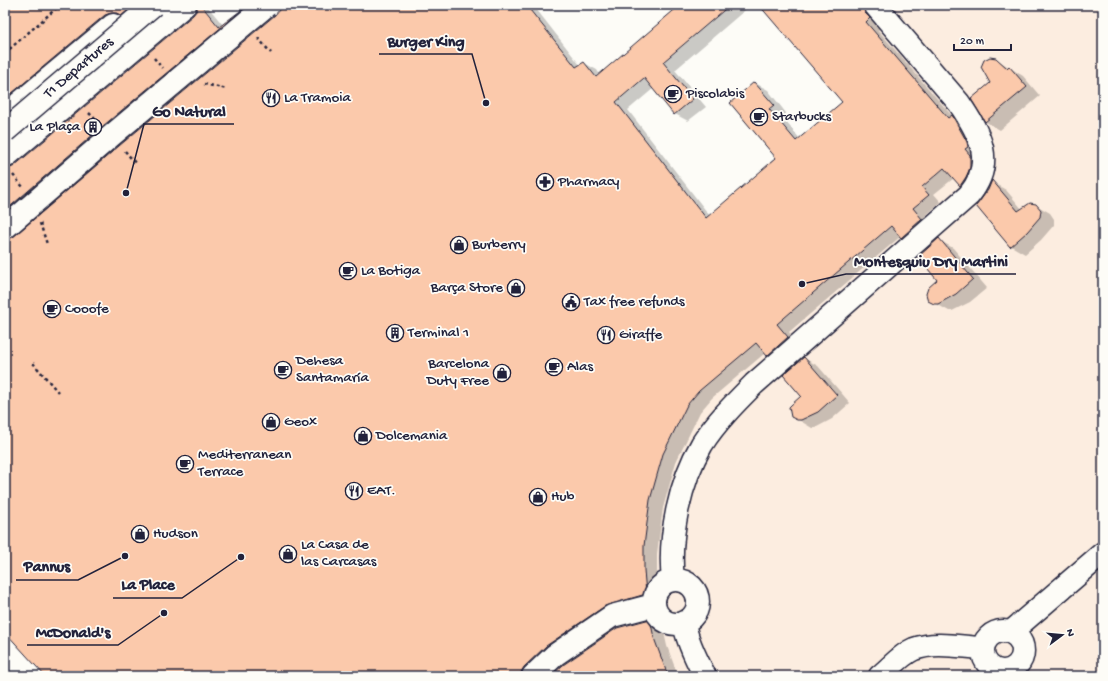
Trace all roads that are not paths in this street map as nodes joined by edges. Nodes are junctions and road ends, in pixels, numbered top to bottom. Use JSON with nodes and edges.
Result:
{"nodes":[{"id":1,"x":137,"y":5,"type":"edge"},
{"id":2,"x":153,"y":5,"type":"edge"},
{"id":3,"x":185,"y":5,"type":"edge"},
{"id":4,"x":267,"y":5,"type":"edge"},
{"id":5,"x":875,"y":5,"type":"edge"},
{"id":6,"x":5,"y":115,"type":"edge"},
{"id":7,"x":5,"y":131,"type":"edge"},
{"id":8,"x":8,"y":164,"type":"edge"},
{"id":9,"x":5,"y":228,"type":"edge"},
{"id":10,"x":1103,"y":553,"type":"edge"},
{"id":11,"x":673,"y":580,"type":"junction"},
{"id":12,"x":654,"y":605,"type":"junction"},
{"id":13,"x":684,"y":622,"type":"junction"},
{"id":14,"x":1011,"y":632,"type":"junction"},
{"id":15,"x":982,"y":648,"type":"junction"},
{"id":16,"x":1017,"y":672,"type":"edge"},
{"id":17,"x":533,"y":676,"type":"edge"},
{"id":18,"x":705,"y":676,"type":"edge"},
{"id":19,"x":880,"y":676,"type":"edge"}],
"edges":[{"from":1,"to":6,"type":"main road"},
{"from":2,"to":7,"type":"main road","name":"T1 Departures","bridge":true},
{"from":3,"to":8,"type":"main road"},
{"from":4,"to":9,"type":"main road","bridge":true},
{"from":5,"to":11,"type":"main road"},
{"from":10,"to":14,"type":"main road"},
{"from":11,"to":12,"type":"main road"},
{"from":11,"to":13,"type":"main road"},
{"from":12,"to":13,"type":"main road"},
{"from":12,"to":17,"type":"main road"},
{"from":13,"to":18,"type":"main road"},
{"from":14,"to":15,"type":"main road"},
{"from":14,"to":16,"type":"main road"},
{"from":15,"to":16,"type":"main road"},
{"from":15,"to":19,"type":"main road"}]}
